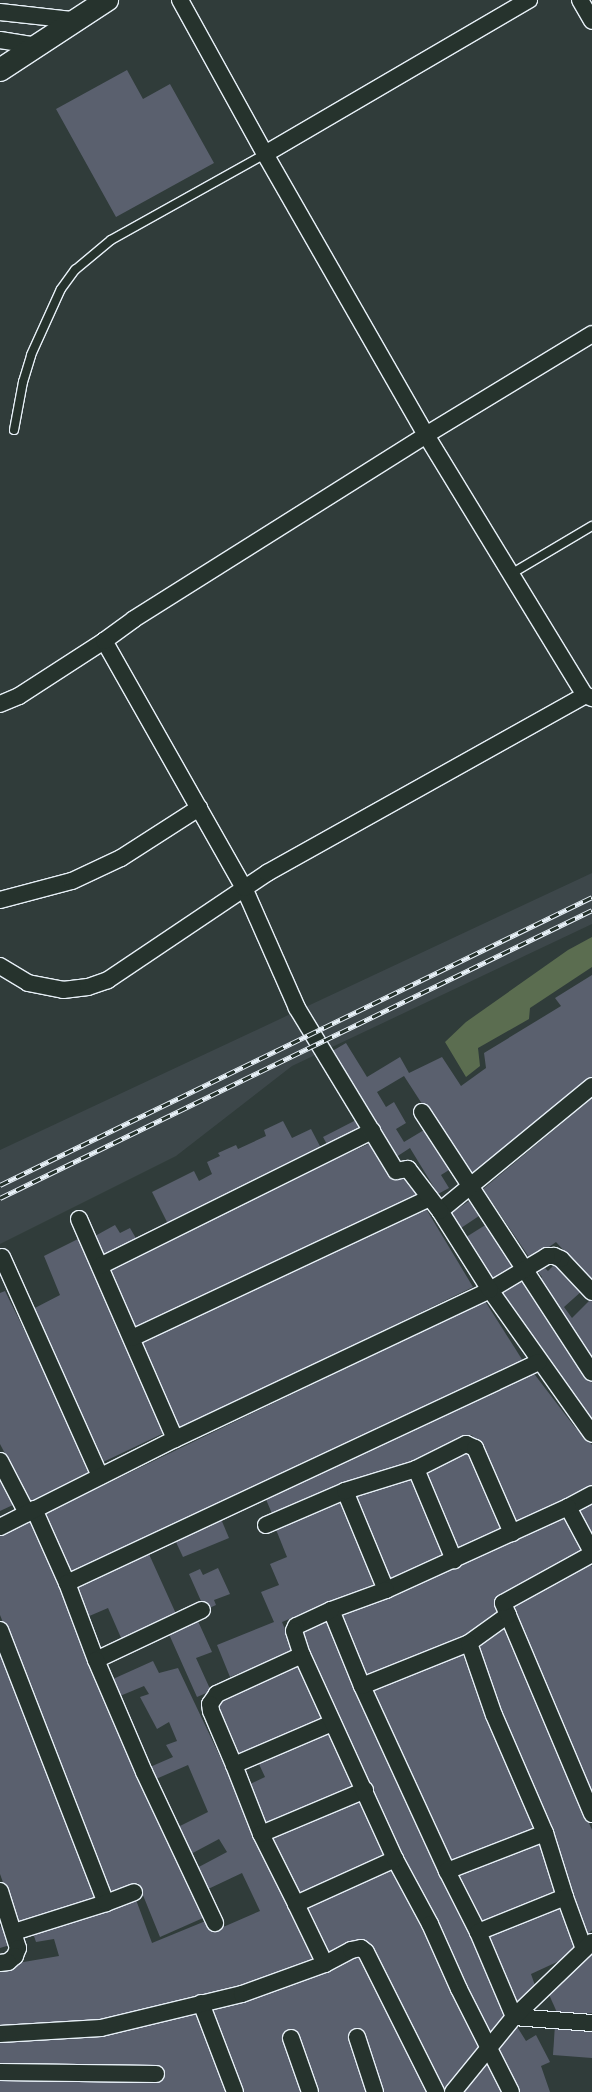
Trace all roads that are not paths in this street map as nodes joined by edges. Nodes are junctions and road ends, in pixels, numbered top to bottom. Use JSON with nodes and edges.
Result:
{"nodes":[{"id":1,"x":107,"y":0,"type":"edge"},
{"id":2,"x":180,"y":0,"type":"edge"},
{"id":3,"x":529,"y":0,"type":"edge"},
{"id":4,"x":580,"y":0,"type":"edge"},
{"id":5,"x":0,"y":12,"type":"edge"},
{"id":6,"x":72,"y":20,"type":"junction"},
{"id":7,"x":592,"y":21,"type":"edge"},
{"id":8,"x":0,"y":40,"type":"edge"},
{"id":9,"x":36,"y":46,"type":"junction"},
{"id":10,"x":0,"y":70,"type":"edge"},
{"id":11,"x":265,"y":154,"type":"junction"},
{"id":12,"x":592,"y":334,"type":"edge"},
{"id":13,"x":14,"y":430,"type":"dead end"},
{"id":14,"x":426,"y":435,"type":"junction"},
{"id":15,"x":592,"y":526,"type":"edge"},
{"id":16,"x":511,"y":574,"type":"junction"},
{"id":17,"x":104,"y":642,"type":"junction"},
{"id":18,"x":588,"y":696,"type":"edge"},
{"id":19,"x":0,"y":704,"type":"edge"},
{"id":20,"x":199,"y":808,"type":"junction"},
{"id":21,"x":244,"y":888,"type":"junction"},
{"id":22,"x":0,"y":900,"type":"edge"},
{"id":23,"x":0,"y":966,"type":"edge"},
{"id":24,"x":592,"y":1086,"type":"edge"},
{"id":25,"x":422,"y":1112,"type":"dead end"},
{"id":26,"x":372,"y":1132,"type":"junction"},
{"id":27,"x":470,"y":1188,"type":"junction"},
{"id":28,"x":430,"y":1198,"type":"junction"},
{"id":29,"x":440,"y":1211,"type":"junction"},
{"id":30,"x":79,"y":1219,"type":"dead end"},
{"id":31,"x":2,"y":1257,"type":"dead end"},
{"id":32,"x":100,"y":1266,"type":"junction"},
{"id":33,"x":526,"y":1269,"type":"junction"},
{"id":34,"x":490,"y":1290,"type":"junction"},
{"id":35,"x":592,"y":1292,"type":"edge"},
{"id":36,"x":132,"y":1338,"type":"junction"},
{"id":37,"x":539,"y":1362,"type":"junction"},
{"id":38,"x":592,"y":1373,"type":"edge"},
{"id":39,"x":592,"y":1434,"type":"edge"},
{"id":40,"x":175,"y":1439,"type":"junction"},
{"id":41,"x":0,"y":1461,"type":"edge"},
{"id":42,"x":416,"y":1469,"type":"junction"},
{"id":43,"x":100,"y":1476,"type":"junction"},
{"id":44,"x":345,"y":1491,"type":"junction"},
{"id":45,"x":592,"y":1494,"type":"edge"},
{"id":46,"x":568,"y":1507,"type":"junction"},
{"id":47,"x":31,"y":1511,"type":"junction"},
{"id":48,"x":266,"y":1525,"type":"dead end"},
{"id":49,"x":0,"y":1527,"type":"edge"},
{"id":50,"x":512,"y":1533,"type":"junction"},
{"id":51,"x":592,"y":1553,"type":"edge"},
{"id":52,"x":454,"y":1560,"type":"junction"},
{"id":53,"x":67,"y":1583,"type":"junction"},
{"id":54,"x":386,"y":1590,"type":"junction"},
{"id":55,"x":202,"y":1610,"type":"dead end"},
{"id":56,"x":331,"y":1610,"type":"junction"},
{"id":57,"x":508,"y":1615,"type":"junction"},
{"id":58,"x":0,"y":1630,"type":"edge"},
{"id":59,"x":469,"y":1643,"type":"junction"},
{"id":60,"x":302,"y":1655,"type":"junction"},
{"id":61,"x":96,"y":1660,"type":"junction"},
{"id":62,"x":362,"y":1686,"type":"junction"},
{"id":63,"x":332,"y":1723,"type":"junction"},
{"id":64,"x":234,"y":1765,"type":"junction"},
{"id":65,"x":365,"y":1790,"type":"junction"},
{"id":66,"x":592,"y":1814,"type":"edge"},
{"id":67,"x":545,"y":1833,"type":"junction"},
{"id":68,"x":261,"y":1834,"type":"junction"},
{"id":69,"x":395,"y":1859,"type":"junction"},
{"id":70,"x":447,"y":1871,"type":"junction"},
{"id":71,"x":0,"y":1891,"type":"edge"},
{"id":72,"x":134,"y":1892,"type":"dead end"},
{"id":73,"x":565,"y":1897,"type":"junction"},
{"id":74,"x":106,"y":1903,"type":"junction"},
{"id":75,"x":296,"y":1904,"type":"junction"},
{"id":76,"x":215,"y":1923,"type":"dead end"},
{"id":77,"x":14,"y":1932,"type":"junction"},
{"id":78,"x":478,"y":1932,"type":"junction"},
{"id":79,"x":588,"y":1946,"type":"edge"},
{"id":80,"x":0,"y":1963,"type":"edge"},
{"id":81,"x":325,"y":1964,"type":"junction"},
{"id":82,"x":201,"y":2004,"type":"junction"},
{"id":83,"x":514,"y":2017,"type":"junction"},
{"id":84,"x":592,"y":2023,"type":"edge"},
{"id":85,"x":0,"y":2034,"type":"edge"},
{"id":86,"x":357,"y":2037,"type":"dead end"},
{"id":87,"x":291,"y":2038,"type":"dead end"},
{"id":88,"x":489,"y":2049,"type":"junction"},
{"id":89,"x":0,"y":2072,"type":"edge"},
{"id":90,"x":156,"y":2074,"type":"dead end"},
{"id":91,"x":235,"y":2092,"type":"edge"},
{"id":92,"x":310,"y":2092,"type":"edge"},
{"id":93,"x":375,"y":2092,"type":"edge"},
{"id":94,"x":436,"y":2092,"type":"edge"},
{"id":95,"x":453,"y":2092,"type":"edge"},
{"id":96,"x":511,"y":2092,"type":"edge"}],
"edges":[{"from":1,"to":6,"type":"street"},
{"from":2,"to":11,"type":"street"},
{"from":3,"to":11,"type":"street"},
{"from":4,"to":7,"type":"street"},
{"from":5,"to":6,"type":"street"},
{"from":6,"to":9,"type":"street"},
{"from":8,"to":9,"type":"street"},
{"from":9,"to":10,"type":"street"},
{"from":11,"to":13,"type":"lane"},
{"from":11,"to":14,"type":"street"},
{"from":12,"to":14,"type":"street"},
{"from":14,"to":16,"type":"street"},
{"from":14,"to":17,"type":"street"},
{"from":15,"to":16,"type":"lane"},
{"from":16,"to":18,"type":"street"},
{"from":17,"to":19,"type":"street"},
{"from":17,"to":20,"type":"street"},
{"from":18,"to":21,"type":"street"},
{"from":20,"to":21,"type":"street"},
{"from":20,"to":22,"type":"street"},
{"from":21,"to":23,"type":"street"},
{"from":21,"to":26,"type":"street"},
{"from":24,"to":27,"type":"street"},
{"from":25,"to":27,"type":"street"},
{"from":26,"to":28,"type":"street"},
{"from":26,"to":32,"type":"street"},
{"from":27,"to":29,"type":"street"},
{"from":27,"to":33,"type":"street"},
{"from":28,"to":29,"type":"street"},
{"from":28,"to":36,"type":"street"},
{"from":29,"to":34,"type":"street"},
{"from":30,"to":32,"type":"street"},
{"from":31,"to":43,"type":"street"},
{"from":32,"to":36,"type":"street"},
{"from":33,"to":34,"type":"street"},
{"from":33,"to":35,"type":"street"},
{"from":33,"to":38,"type":"street"},
{"from":34,"to":37,"type":"street"},
{"from":34,"to":40,"type":"street"},
{"from":36,"to":40,"type":"street"},
{"from":37,"to":39,"type":"street"},
{"from":37,"to":53,"type":"street"},
{"from":40,"to":43,"type":"street"},
{"from":41,"to":47,"type":"street"},
{"from":42,"to":44,"type":"street"},
{"from":42,"to":50,"type":"street"},
{"from":42,"to":52,"type":"street"},
{"from":43,"to":47,"type":"street"},
{"from":44,"to":48,"type":"street"},
{"from":44,"to":54,"type":"street"},
{"from":45,"to":46,"type":"street"},
{"from":46,"to":50,"type":"street"},
{"from":46,"to":51,"type":"street"},
{"from":47,"to":49,"type":"street"},
{"from":47,"to":53,"type":"street"},
{"from":50,"to":52,"type":"street"},
{"from":51,"to":57,"type":"street"},
{"from":52,"to":54,"type":"street"},
{"from":53,"to":61,"type":"street"},
{"from":54,"to":56,"type":"street"},
{"from":55,"to":61,"type":"street"},
{"from":56,"to":60,"type":"street"},
{"from":56,"to":62,"type":"street"},
{"from":57,"to":59,"type":"street"},
{"from":57,"to":66,"type":"street"},
{"from":58,"to":74,"type":"street"},
{"from":59,"to":62,"type":"street"},
{"from":59,"to":67,"type":"street"},
{"from":60,"to":63,"type":"street"},
{"from":60,"to":64,"type":"street"},
{"from":61,"to":76,"type":"street"},
{"from":62,"to":70,"type":"street"},
{"from":63,"to":64,"type":"street"},
{"from":63,"to":65,"type":"street"},
{"from":64,"to":68,"type":"street"},
{"from":65,"to":68,"type":"street"},
{"from":65,"to":69,"type":"street"},
{"from":67,"to":70,"type":"street"},
{"from":67,"to":73,"type":"street"},
{"from":68,"to":75,"type":"street"},
{"from":69,"to":75,"type":"street"},
{"from":69,"to":88,"type":"street"},
{"from":70,"to":78,"type":"street"},
{"from":71,"to":77,"type":"street"},
{"from":72,"to":74,"type":"street"},
{"from":73,"to":78,"type":"street"},
{"from":73,"to":79,"type":"street"},
{"from":74,"to":77,"type":"street"},
{"from":75,"to":81,"type":"street"},
{"from":77,"to":80,"type":"street"},
{"from":78,"to":83,"type":"street"},
{"from":79,"to":83,"type":"street"},
{"from":81,"to":82,"type":"street"},
{"from":81,"to":94,"type":"street"},
{"from":82,"to":85,"type":"street"},
{"from":82,"to":91,"type":"street"},
{"from":83,"to":84,"type":"street"},
{"from":83,"to":88,"type":"street"},
{"from":86,"to":93,"type":"street"},
{"from":87,"to":92,"type":"street"},
{"from":88,"to":95,"type":"street"},
{"from":88,"to":96,"type":"street"},
{"from":89,"to":90,"type":"street"}]}
